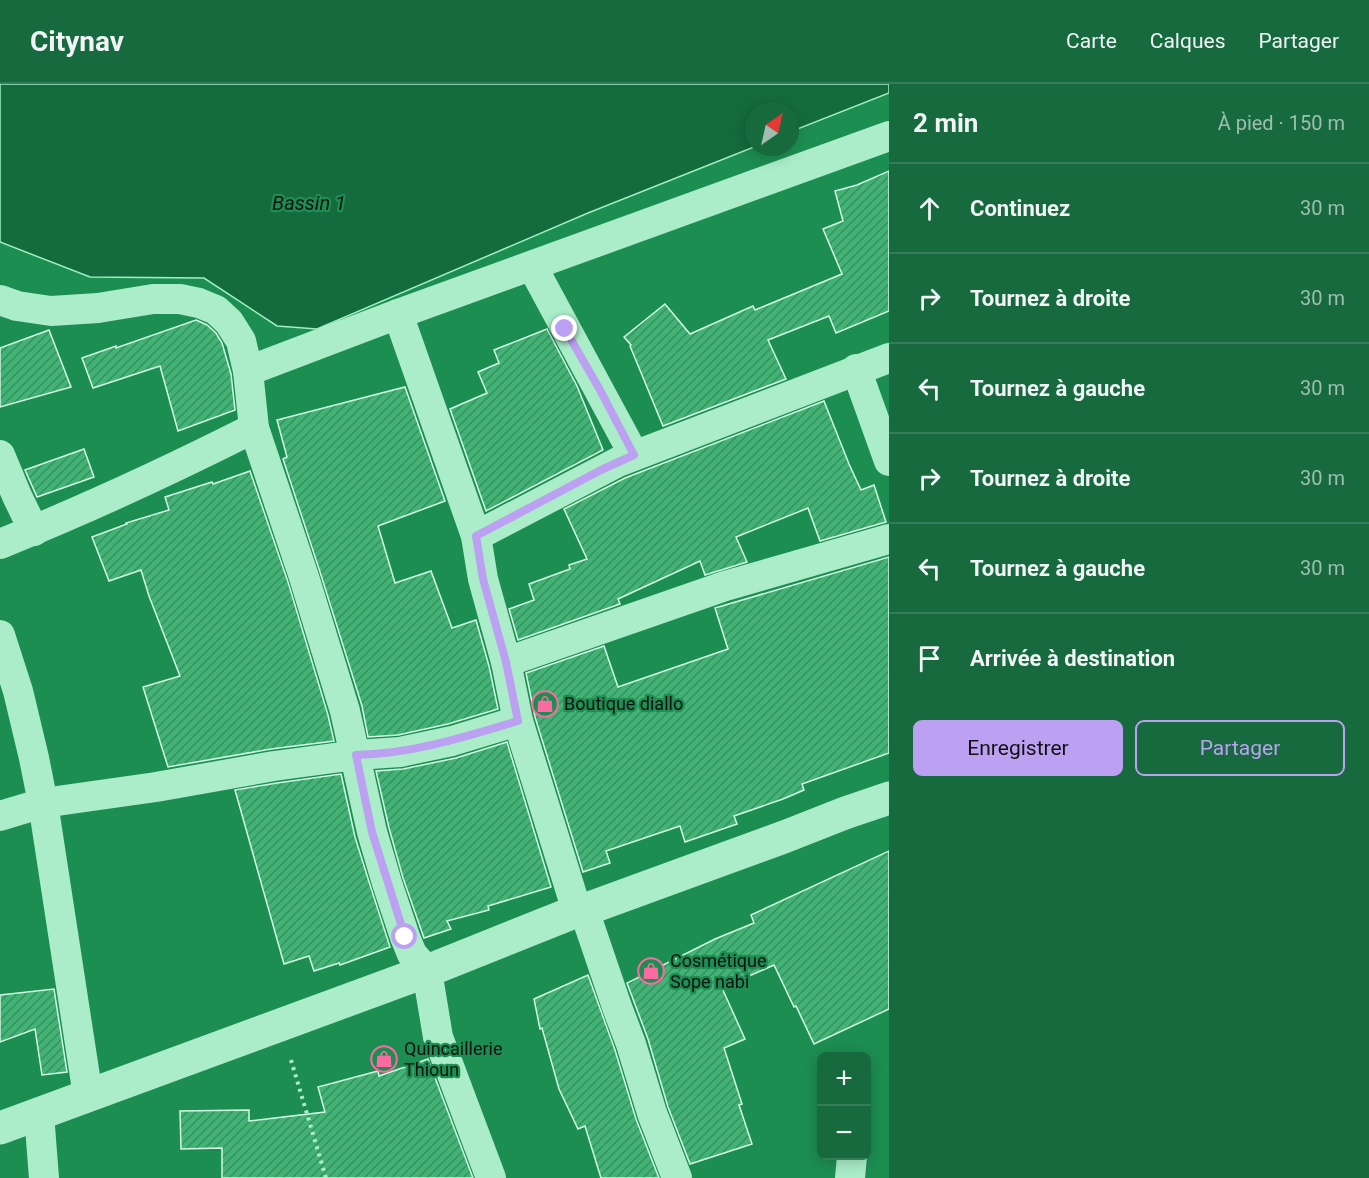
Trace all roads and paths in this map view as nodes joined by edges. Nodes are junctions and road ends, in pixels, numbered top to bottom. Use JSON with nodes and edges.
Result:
{"nodes":[{"id":1,"x":889,"y":136,"type":"edge"},
{"id":2,"x":532,"y":266,"type":"junction"},
{"id":3,"x":0,"y":300,"type":"edge"},
{"id":4,"x":398,"y":314,"type":"junction"},
{"id":5,"x":889,"y":358,"type":"edge"},
{"id":6,"x":856,"y":369,"type":"junction"},
{"id":7,"x":248,"y":371,"type":"junction"},
{"id":8,"x":254,"y":428,"type":"junction"},
{"id":9,"x":0,"y":454,"type":"edge"},
{"id":10,"x":634,"y":455,"type":"junction"},
{"id":11,"x":889,"y":461,"type":"edge"},
{"id":12,"x":34,"y":531,"type":"junction"},
{"id":13,"x":476,"y":536,"type":"junction"},
{"id":14,"x":889,"y":539,"type":"edge"},
{"id":15,"x":0,"y":544,"type":"edge"},
{"id":16,"x":0,"y":634,"type":"edge"},
{"id":17,"x":506,"y":662,"type":"junction"},
{"id":18,"x":518,"y":721,"type":"junction"},
{"id":19,"x":356,"y":755,"type":"junction"},
{"id":20,"x":889,"y":798,"type":"edge"},
{"id":21,"x":43,"y":803,"type":"junction"},
{"id":22,"x":0,"y":816,"type":"edge"},
{"id":23,"x":581,"y":910,"type":"junction"},
{"id":24,"x":427,"y":971,"type":"junction"},
{"id":25,"x":280,"y":1025,"type":"junction"},
{"id":26,"x":88,"y":1096,"type":"junction"},
{"id":27,"x":39,"y":1114,"type":"junction"},
{"id":28,"x":0,"y":1128,"type":"edge"},
{"id":29,"x":852,"y":1160,"type":"edge"},
{"id":30,"x":44,"y":1178,"type":"edge"},
{"id":31,"x":326,"y":1178,"type":"edge"},
{"id":32,"x":491,"y":1178,"type":"edge"},
{"id":33,"x":677,"y":1178,"type":"edge"},
{"id":34,"x":850,"y":1178,"type":"edge"}],
"edges":[{"from":1,"to":2,"type":"street"},
{"from":2,"to":4,"type":"street"},
{"from":2,"to":10,"type":"street"},
{"from":3,"to":7,"type":"street"},
{"from":4,"to":7,"type":"street"},
{"from":4,"to":13,"type":"street"},
{"from":5,"to":6,"type":"street"},
{"from":6,"to":10,"type":"street"},
{"from":6,"to":11,"type":"street"},
{"from":7,"to":8,"type":"street"},
{"from":8,"to":12,"type":"street"},
{"from":8,"to":19,"type":"street"},
{"from":9,"to":12,"type":"street"},
{"from":10,"to":13,"type":"street"},
{"from":12,"to":15,"type":"street"},
{"from":13,"to":17,"type":"street"},
{"from":14,"to":17,"type":"street"},
{"from":16,"to":21,"type":"street"},
{"from":17,"to":18,"type":"street"},
{"from":18,"to":19,"type":"street"},
{"from":18,"to":23,"type":"street"},
{"from":19,"to":21,"type":"street"},
{"from":19,"to":24,"type":"street"},
{"from":20,"to":23,"type":"street"},
{"from":21,"to":22,"type":"street"},
{"from":21,"to":26,"type":"street"},
{"from":23,"to":24,"type":"street"},
{"from":23,"to":33,"type":"street"},
{"from":24,"to":25,"type":"street"},
{"from":24,"to":32,"type":"street"},
{"from":25,"to":26,"type":"street"},
{"from":25,"to":31,"type":"path"},
{"from":26,"to":27,"type":"street"},
{"from":27,"to":28,"type":"street"},
{"from":27,"to":30,"type":"street"},
{"from":29,"to":34,"type":"street"}]}
